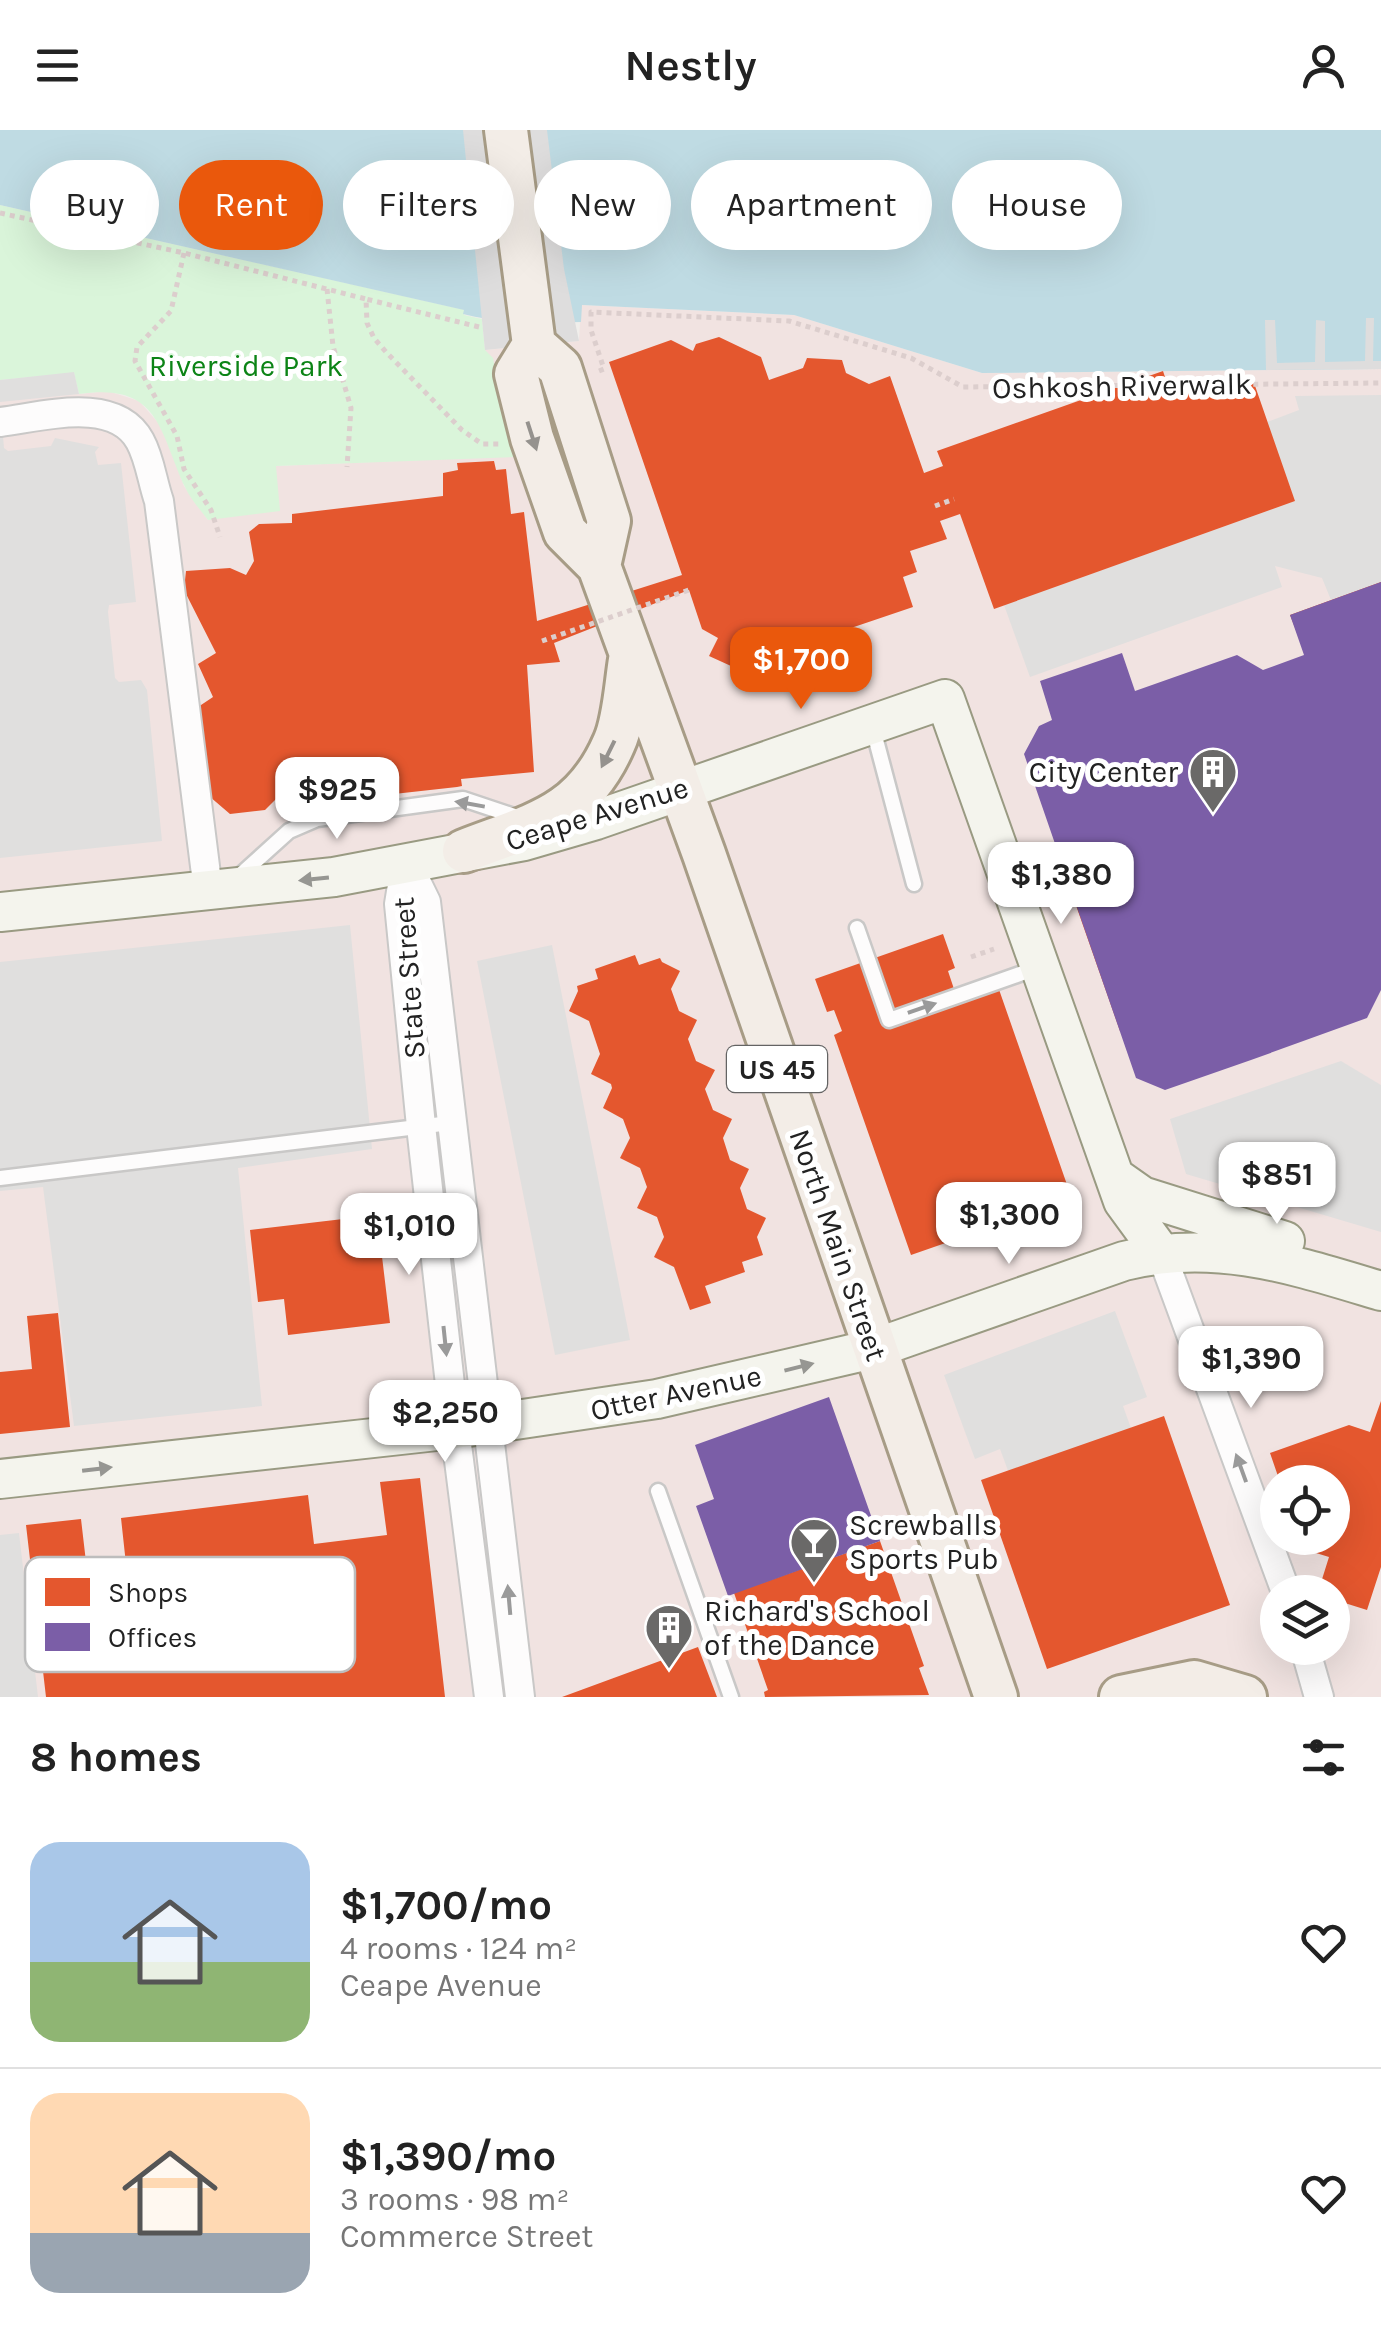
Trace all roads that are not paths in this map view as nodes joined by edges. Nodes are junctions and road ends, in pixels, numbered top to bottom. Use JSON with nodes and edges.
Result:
{"nodes":[{"id":1,"x":506,"y":130,"type":"edge"},
{"id":2,"x":0,"y":422,"type":"edge"},
{"id":3,"x":630,"y":660,"type":"junction"},
{"id":4,"x":872,"y":724,"type":"junction"},
{"id":5,"x":680,"y":790,"type":"junction"},
{"id":6,"x":550,"y":827,"type":"junction"},
{"id":7,"x":464,"y":851,"type":"joint"},
{"id":8,"x":406,"y":861,"type":"junction"},
{"id":9,"x":914,"y":884,"type":"dead end"},
{"id":10,"x":216,"y":889,"type":"junction"},
{"id":11,"x":0,"y":912,"type":"edge"},
{"id":12,"x":857,"y":928,"type":"dead end"},
{"id":13,"x":1040,"y":967,"type":"junction"},
{"id":14,"x":450,"y":1122,"type":"junction"},
{"id":15,"x":421,"y":1126,"type":"junction"},
{"id":16,"x":1115,"y":1177,"type":"junction"},
{"id":17,"x":0,"y":1178,"type":"edge"},
{"id":18,"x":1161,"y":1253,"type":"junction"},
{"id":19,"x":1381,"y":1282,"type":"edge"},
{"id":20,"x":1381,"y":1291,"type":"edge"},
{"id":21,"x":873,"y":1349,"type":"junction"},
{"id":22,"x":472,"y":1427,"type":"junction"},
{"id":23,"x":0,"y":1479,"type":"edge"},
{"id":24,"x":658,"y":1491,"type":"dead end"},
{"id":25,"x":1280,"y":1575,"type":"edge"},
{"id":26,"x":1310,"y":1665,"type":"edge"},
{"id":27,"x":490,"y":1697,"type":"edge"},
{"id":28,"x":520,"y":1697,"type":"edge"},
{"id":29,"x":731,"y":1697,"type":"edge"},
{"id":30,"x":996,"y":1697,"type":"edge"},
{"id":31,"x":1122,"y":1697,"type":"edge"},
{"id":32,"x":1245,"y":1697,"type":"edge"},
{"id":33,"x":1319,"y":1697,"type":"edge"}],
"edges":[{"from":1,"to":3,"type":"main road","name":"North Main Street","number":"US 45"},
{"from":2,"to":10,"type":"street"},
{"from":3,"to":5,"type":"main road","name":"North Main Street","number":"US 45"},
{"from":3,"to":6,"type":"main road","one_way":true},
{"from":4,"to":5,"type":"street","name":"Ceape Avenue"},
{"from":4,"to":9,"type":"lane"},
{"from":4,"to":13,"type":"street","name":"Ceape Avenue"},
{"from":5,"to":6,"type":"street","name":"Ceape Avenue"},
{"from":5,"to":21,"type":"main road","name":"North Main Street","number":"US 45"},
{"from":6,"to":7,"type":"main road"},
{"from":6,"to":10,"type":"lane","one_way":true},
{"from":7,"to":8,"type":"street","name":"Ceape Avenue"},
{"from":8,"to":10,"type":"street","name":"Ceape Avenue","one_way":true},
{"from":8,"to":14,"type":"street","name":"State Street"},
{"from":8,"to":15,"type":"street","name":"State Street"},
{"from":10,"to":11,"type":"street","name":"Ceape Avenue"},
{"from":12,"to":13,"type":"lane","one_way":true},
{"from":13,"to":16,"type":"street"},
{"from":14,"to":15,"type":"lane"},
{"from":14,"to":22,"type":"street","name":"State Street"},
{"from":15,"to":17,"type":"lane"},
{"from":15,"to":22,"type":"street","name":"State Street","one_way":true},
{"from":16,"to":18,"type":"street"},
{"from":16,"to":19,"type":"street"},
{"from":18,"to":20,"type":"street","name":"Otter Avenue"},
{"from":18,"to":21,"type":"street","name":"Otter Avenue"},
{"from":25,"to":18,"type":"street","one_way":true},
{"from":22,"to":21,"type":"street","name":"Otter Avenue","one_way":true},
{"from":21,"to":30,"type":"main road","name":"North Main Street","number":"US 45"},
{"from":23,"to":22,"type":"street","name":"Otter Avenue","one_way":true},
{"from":22,"to":27,"type":"street","name":"State Street"},
{"from":28,"to":22,"type":"street","name":"State Street","one_way":true},
{"from":24,"to":29,"type":"lane"},
{"from":26,"to":33,"type":"street"},
{"from":31,"to":32,"type":"main road"}]}
